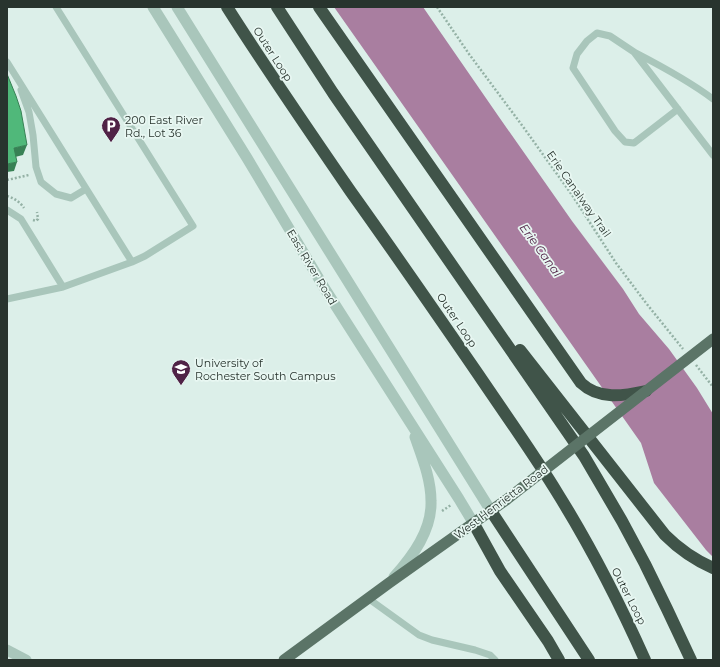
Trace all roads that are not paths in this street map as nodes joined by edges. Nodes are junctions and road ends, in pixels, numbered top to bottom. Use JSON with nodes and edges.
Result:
{"nodes":[{"id":1,"x":56,"y":7,"type":"edge"},
{"id":2,"x":153,"y":7,"type":"edge"},
{"id":3,"x":177,"y":7,"type":"edge"},
{"id":4,"x":227,"y":7,"type":"edge"},
{"id":5,"x":277,"y":7,"type":"edge"},
{"id":6,"x":319,"y":7,"type":"edge"},
{"id":7,"x":634,"y":52,"type":"junction"},
{"id":8,"x":7,"y":62,"type":"edge"},
{"id":9,"x":15,"y":75,"type":"junction"},
{"id":10,"x":713,"y":99,"type":"edge"},
{"id":11,"x":678,"y":109,"type":"junction"},
{"id":12,"x":713,"y":155,"type":"edge"},
{"id":13,"x":86,"y":189,"type":"junction"},
{"id":14,"x":7,"y":210,"type":"edge"},
{"id":15,"x":445,"y":255,"type":"junction"},
{"id":16,"x":132,"y":262,"type":"junction"},
{"id":17,"x":63,"y":287,"type":"junction"},
{"id":18,"x":7,"y":300,"type":"edge"},
{"id":19,"x":713,"y":339,"type":"edge"},
{"id":20,"x":646,"y":391,"type":"junction"},
{"id":21,"x":402,"y":410,"type":"junction"},
{"id":22,"x":491,"y":512,"type":"junction"},
{"id":23,"x":474,"y":524,"type":"junction"},
{"id":24,"x":713,"y":568,"type":"edge"},
{"id":25,"x":389,"y":584,"type":"junction"},
{"id":26,"x":369,"y":598,"type":"junction"},
{"id":27,"x":7,"y":650,"type":"edge"},
{"id":28,"x":26,"y":660,"type":"edge"},
{"id":29,"x":284,"y":660,"type":"edge"},
{"id":30,"x":495,"y":660,"type":"edge"},
{"id":31,"x":559,"y":660,"type":"edge"},
{"id":32,"x":589,"y":660,"type":"edge"},
{"id":33,"x":645,"y":660,"type":"edge"},
{"id":34,"x":691,"y":660,"type":"edge"}],
"edges":[{"from":1,"to":16,"type":"lane"},
{"from":2,"to":21,"type":"street","name":"East River Road"},
{"from":3,"to":22,"type":"street","name":"East River Road"},
{"from":4,"to":33,"type":"highway","name":"Outer Loop"},
{"from":5,"to":15,"type":"highway"},
{"from":6,"to":20,"type":"highway"},
{"from":7,"to":10,"type":"lane"},
{"from":7,"to":11,"type":"lane"},
{"from":7,"to":11,"type":"lane"},
{"from":8,"to":9,"type":"lane"},
{"from":9,"to":13,"type":"lane"},
{"from":9,"to":13,"type":"lane"},
{"from":11,"to":12,"type":"lane"},
{"from":13,"to":16,"type":"lane"},
{"from":14,"to":17,"type":"lane"},
{"from":15,"to":24,"type":"highway"},
{"from":15,"to":34,"type":"highway"},
{"from":16,"to":17,"type":"lane"},
{"from":17,"to":18,"type":"lane"},
{"from":19,"to":20,"type":"main road","name":"West Henrietta Road","bridge":true},
{"from":20,"to":22,"type":"main road","name":"West Henrietta Road","bridge":true},
{"from":21,"to":23,"type":"street","name":"East River Road"},
{"from":21,"to":25,"type":"street"},
{"from":22,"to":23,"type":"main road","name":"West Henrietta Road"},
{"from":22,"to":32,"type":"highway"},
{"from":23,"to":25,"type":"main road","name":"West Henrietta Road"},
{"from":23,"to":31,"type":"highway"},
{"from":25,"to":26,"type":"main road","name":"West Henrietta Road"},
{"from":26,"to":29,"type":"main road","name":"West Henrietta Road"},
{"from":26,"to":30,"type":"lane"},
{"from":27,"to":28,"type":"street"}]}
